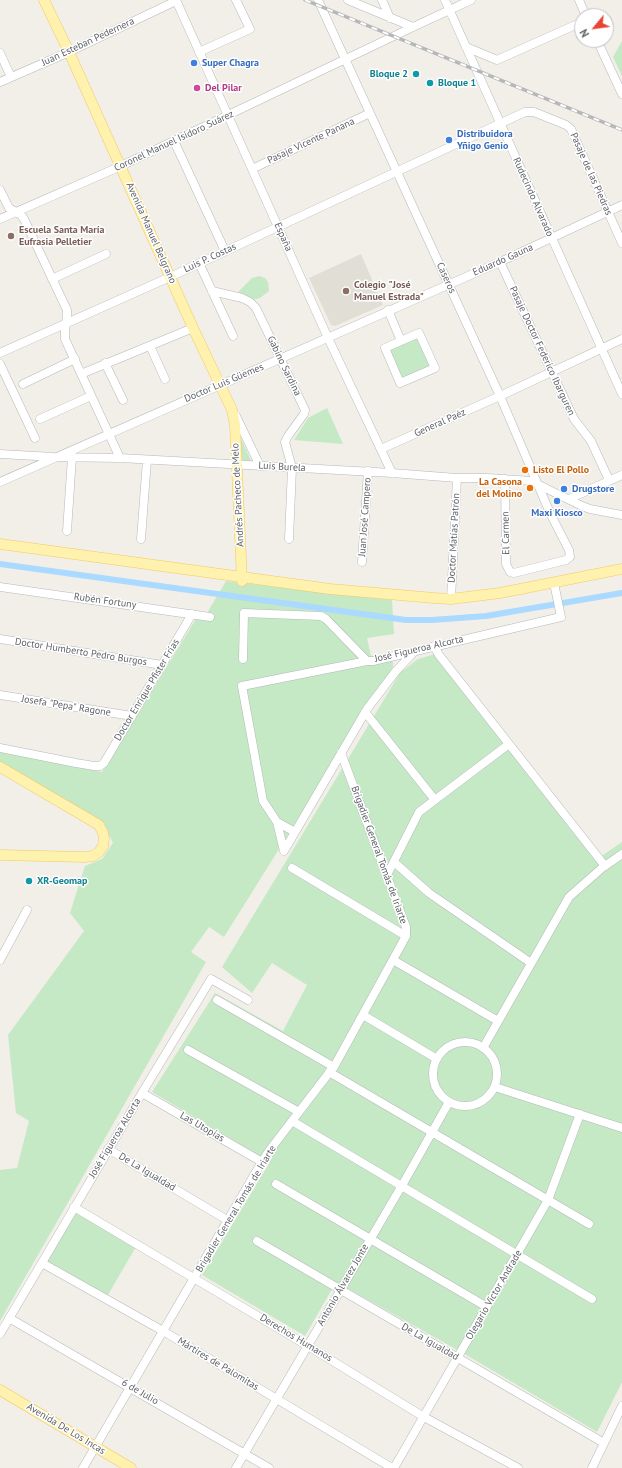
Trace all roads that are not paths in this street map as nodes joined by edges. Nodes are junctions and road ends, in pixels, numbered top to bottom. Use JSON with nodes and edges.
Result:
{"nodes":[{"id":1,"x":44,"y":0,"type":"edge"},
{"id":2,"x":176,"y":0,"type":"edge"},
{"id":3,"x":236,"y":0,"type":"edge"},
{"id":4,"x":318,"y":0,"type":"edge"},
{"id":5,"x":348,"y":0,"type":"edge"},
{"id":6,"x":382,"y":0,"type":"edge"},
{"id":7,"x":445,"y":0,"type":"edge"},
{"id":8,"x":471,"y":0,"type":"edge"},
{"id":9,"x":450,"y":10,"type":"junction"},
{"id":10,"x":390,"y":18,"type":"junction"},
{"id":11,"x":413,"y":26,"type":"junction"},
{"id":12,"x":574,"y":26,"type":"edge"},
{"id":13,"x":466,"y":47,"type":"junction"},
{"id":14,"x":601,"y":48,"type":"edge"},
{"id":15,"x":70,"y":52,"type":"junction"},
{"id":16,"x":199,"y":52,"type":"junction"},
{"id":17,"x":0,"y":53,"type":"edge"},
{"id":18,"x":346,"y":59,"type":"junction"},
{"id":19,"x":11,"y":77,"type":"junction"},
{"id":20,"x":0,"y":82,"type":"edge"},
{"id":21,"x":622,"y":94,"type":"edge"},
{"id":22,"x":525,"y":112,"type":"joint"},
{"id":23,"x":370,"y":113,"type":"junction"},
{"id":24,"x":228,"y":116,"type":"junction"},
{"id":25,"x":500,"y":124,"type":"junction"},
{"id":26,"x":174,"y":141,"type":"junction"},
{"id":27,"x":121,"y":166,"type":"junction"},
{"id":28,"x":252,"y":169,"type":"junction"},
{"id":29,"x":397,"y":172,"type":"junction"},
{"id":30,"x":0,"y":190,"type":"edge"},
{"id":31,"x":622,"y":205,"type":"edge"},
{"id":32,"x":15,"y":212,"type":"junction"},
{"id":33,"x":608,"y":212,"type":"junction"},
{"id":34,"x":0,"y":219,"type":"edge"},
{"id":35,"x":278,"y":226,"type":"junction"},
{"id":36,"x":551,"y":238,"type":"junction"},
{"id":37,"x":622,"y":243,"type":"edge"},
{"id":38,"x":225,"y":251,"type":"junction"},
{"id":39,"x":106,"y":254,"type":"dead end"},
{"id":40,"x":500,"y":262,"type":"junction"},
{"id":41,"x":199,"y":263,"type":"junction"},
{"id":42,"x":170,"y":277,"type":"junction"},
{"id":43,"x":52,"y":279,"type":"junction"},
{"id":44,"x":448,"y":283,"type":"junction"},
{"id":45,"x":212,"y":291,"type":"junction"},
{"id":46,"x":388,"y":310,"type":"junction"},
{"id":47,"x":66,"y":323,"type":"junction"},
{"id":48,"x":192,"y":328,"type":"junction"},
{"id":49,"x":233,"y":336,"type":"dead end"},
{"id":50,"x":328,"y":338,"type":"junction"},
{"id":51,"x":622,"y":339,"type":"edge"},
{"id":52,"x":401,"y":341,"type":"junction"},
{"id":53,"x":150,"y":346,"type":"junction"},
{"id":54,"x":602,"y":348,"type":"junction"},
{"id":55,"x":0,"y":353,"type":"edge"},
{"id":56,"x":281,"y":358,"type":"junction"},
{"id":57,"x":75,"y":360,"type":"junction"},
{"id":58,"x":106,"y":363,"type":"junction"},
{"id":59,"x":0,"y":364,"type":"edge"},
{"id":60,"x":553,"y":372,"type":"junction"},
{"id":61,"x":81,"y":374,"type":"junction"},
{"id":62,"x":165,"y":379,"type":"dead end"},
{"id":63,"x":23,"y":384,"type":"dead end"},
{"id":64,"x":220,"y":384,"type":"junction"},
{"id":65,"x":622,"y":394,"type":"edge"},
{"id":66,"x":91,"y":396,"type":"junction"},
{"id":67,"x":500,"y":396,"type":"junction"},
{"id":68,"x":122,"y":400,"type":"dead end"},
{"id":69,"x":232,"y":410,"type":"junction"},
{"id":70,"x":40,"y":419,"type":"dead end"},
{"id":71,"x":108,"y":433,"type":"junction"},
{"id":72,"x":35,"y":438,"type":"dead end"},
{"id":73,"x":381,"y":449,"type":"junction"},
{"id":74,"x":0,"y":454,"type":"edge"},
{"id":75,"x":54,"y":457,"type":"junction"},
{"id":76,"x":72,"y":457,"type":"junction"},
{"id":77,"x":120,"y":458,"type":"junction"},
{"id":78,"x":147,"y":460,"type":"junction"},
{"id":79,"x":237,"y":464,"type":"junction"},
{"id":80,"x":260,"y":466,"type":"junction"},
{"id":81,"x":292,"y":468,"type":"junction"},
{"id":82,"x":368,"y":472,"type":"junction"},
{"id":83,"x":392,"y":473,"type":"junction"},
{"id":84,"x":622,"y":475,"type":"edge"},
{"id":85,"x":457,"y":478,"type":"junction"},
{"id":86,"x":505,"y":479,"type":"junction"},
{"id":87,"x":610,"y":480,"type":"junction"},
{"id":88,"x":0,"y":482,"type":"edge"},
{"id":89,"x":539,"y":485,"type":"junction"},
{"id":90,"x":568,"y":499,"type":"junction"},
{"id":91,"x":622,"y":515,"type":"edge"},
{"id":92,"x":67,"y":531,"type":"dead end"},
{"id":93,"x":141,"y":538,"type":"dead end"},
{"id":94,"x":289,"y":539,"type":"dead end"},
{"id":95,"x":0,"y":544,"type":"edge"},
{"id":96,"x":0,"y":549,"type":"edge"},
{"id":97,"x":570,"y":557,"type":"joint"},
{"id":98,"x":362,"y":562,"type":"dead end"},
{"id":99,"x":622,"y":569,"type":"edge"},
{"id":100,"x":622,"y":574,"type":"edge"},
{"id":101,"x":242,"y":579,"type":"junction"},
{"id":102,"x":554,"y":585,"type":"junction"},
{"id":103,"x":0,"y":587,"type":"edge"},
{"id":104,"x":451,"y":598,"type":"junction"},
{"id":105,"x":192,"y":614,"type":"junction"},
{"id":106,"x":210,"y":616,"type":"dead end"},
{"id":107,"x":0,"y":639,"type":"edge"},
{"id":108,"x":434,"y":646,"type":"junction"},
{"id":109,"x":415,"y":651,"type":"junction"},
{"id":110,"x":243,"y":659,"type":"dead end"},
{"id":111,"x":367,"y":661,"type":"junction"},
{"id":112,"x":162,"y":665,"type":"junction"},
{"id":113,"x":0,"y":695,"type":"edge"},
{"id":114,"x":365,"y":712,"type":"junction"},
{"id":115,"x":132,"y":716,"type":"junction"},
{"id":116,"x":509,"y":744,"type":"junction"},
{"id":117,"x":0,"y":748,"type":"edge"},
{"id":118,"x":341,"y":753,"type":"junction"},
{"id":119,"x":0,"y":767,"type":"edge"},
{"id":120,"x":435,"y":800,"type":"junction"},
{"id":121,"x":277,"y":822,"type":"junction"},
{"id":122,"x":295,"y":832,"type":"junction"},
{"id":123,"x":622,"y":854,"type":"edge"},
{"id":124,"x":0,"y":855,"type":"edge"},
{"id":125,"x":394,"y":862,"type":"junction"},
{"id":126,"x":606,"y":866,"type":"junction"},
{"id":127,"x":292,"y":868,"type":"dead end"},
{"id":128,"x":387,"y":875,"type":"junction"},
{"id":129,"x":28,"y":910,"type":"dead end"},
{"id":130,"x":406,"y":936,"type":"junction"},
{"id":131,"x":9,"y":943,"type":"junction"},
{"id":132,"x":0,"y":945,"type":"edge"},
{"id":133,"x":0,"y":960,"type":"edge"},
{"id":134,"x":393,"y":960,"type":"junction"},
{"id":135,"x":531,"y":963,"type":"junction"},
{"id":136,"x":217,"y":1000,"type":"dead end"},
{"id":137,"x":248,"y":1000,"type":"dead end"},
{"id":138,"x":363,"y":1015,"type":"junction"},
{"id":139,"x":498,"y":1020,"type":"junction"},
{"id":140,"x":483,"y":1048,"type":"junction"},
{"id":141,"x":188,"y":1050,"type":"dead end"},
{"id":142,"x":437,"y":1059,"type":"junction"},
{"id":143,"x":332,"y":1069,"type":"junction"},
{"id":144,"x":495,"y":1087,"type":"junction"},
{"id":145,"x":142,"y":1093,"type":"junction"},
{"id":146,"x":449,"y":1102,"type":"junction"},
{"id":147,"x":298,"y":1112,"type":"junction"},
{"id":148,"x":580,"y":1114,"type":"junction"},
{"id":149,"x":292,"y":1121,"type":"junction"},
{"id":150,"x":622,"y":1128,"type":"edge"},
{"id":151,"x":432,"y":1132,"type":"junction"},
{"id":152,"x":108,"y":1149,"type":"junction"},
{"id":153,"x":262,"y":1162,"type":"junction"},
{"id":154,"x":276,"y":1184,"type":"dead end"},
{"id":155,"x":402,"y":1185,"type":"junction"},
{"id":156,"x":548,"y":1200,"type":"junction"},
{"id":157,"x":74,"y":1207,"type":"junction"},
{"id":158,"x":227,"y":1220,"type":"junction"},
{"id":159,"x":590,"y":1224,"type":"dead end"},
{"id":160,"x":370,"y":1239,"type":"junction"},
{"id":161,"x":257,"y":1241,"type":"dead end"},
{"id":162,"x":518,"y":1254,"type":"junction"},
{"id":163,"x":42,"y":1263,"type":"junction"},
{"id":164,"x":194,"y":1278,"type":"junction"},
{"id":165,"x":340,"y":1290,"type":"junction"},
{"id":166,"x":592,"y":1299,"type":"dead end"},
{"id":167,"x":487,"y":1307,"type":"junction"},
{"id":168,"x":9,"y":1318,"type":"junction"},
{"id":169,"x":163,"y":1331,"type":"junction"},
{"id":170,"x":0,"y":1334,"type":"edge"},
{"id":171,"x":308,"y":1346,"type":"junction"},
{"id":172,"x":458,"y":1358,"type":"junction"},
{"id":173,"x":131,"y":1387,"type":"junction"},
{"id":174,"x":0,"y":1390,"type":"edge"},
{"id":175,"x":276,"y":1399,"type":"junction"},
{"id":176,"x":622,"y":1406,"type":"edge"},
{"id":177,"x":424,"y":1416,"type":"junction"},
{"id":178,"x":604,"y":1443,"type":"junction"},
{"id":179,"x":96,"y":1448,"type":"junction"},
{"id":180,"x":245,"y":1454,"type":"junction"},
{"id":181,"x":595,"y":1467,"type":"edge"},
{"id":182,"x":83,"y":1468,"type":"edge"},
{"id":183,"x":131,"y":1468,"type":"edge"},
{"id":184,"x":236,"y":1468,"type":"edge"},
{"id":185,"x":269,"y":1468,"type":"edge"},
{"id":186,"x":393,"y":1468,"type":"edge"},
{"id":187,"x":518,"y":1468,"type":"edge"}],
"edges":[{"from":1,"to":15,"type":"main road","name":"Avenida Manuel Belgrano"},
{"from":2,"to":15,"type":"street","name":"Juan Esteban Pedernera"},
{"from":2,"to":16,"type":"street","name":"España"},
{"from":3,"to":16,"type":"street"},
{"from":4,"to":18,"type":"street","name":"Caseros"},
{"from":5,"to":10,"type":"street"},
{"from":6,"to":10,"type":"street"},
{"from":7,"to":9,"type":"street","name":"Rudecindo Alvarado"},
{"from":8,"to":9,"type":"street","name":"Coronel Manuel Isidoro Suárez"},
{"from":9,"to":11,"type":"street","name":"Coronel Manuel Isidoro Suárez"},
{"from":9,"to":13,"type":"street","name":"Rudecindo Alvarado"},
{"from":10,"to":11,"type":"street"},
{"from":11,"to":18,"type":"street","name":"Coronel Manuel Isidoro Suárez"},
{"from":12,"to":13,"type":"street"},
{"from":13,"to":25,"type":"street","name":"Rudecindo Alvarado"},
{"from":14,"to":21,"type":"street"},
{"from":15,"to":19,"type":"street","name":"Juan Esteban Pedernera"},
{"from":15,"to":27,"type":"main road","name":"Avenida Manuel Belgrano"},
{"from":16,"to":24,"type":"street","name":"España"},
{"from":17,"to":19,"type":"street"},
{"from":18,"to":23,"type":"street","name":"Caseros"},
{"from":18,"to":24,"type":"street","name":"Coronel Manuel Isidoro Suárez"},
{"from":19,"to":20,"type":"street","name":"Juan Esteban Pedernera"},
{"from":22,"to":25,"type":"street","name":"Luis P. Costas"},
{"from":22,"to":33,"type":"street","name":"Pasaje de las Piedras"},
{"from":23,"to":28,"type":"street","name":"Pasaje Vicente Panana"},
{"from":23,"to":29,"type":"street","name":"Caseros"},
{"from":24,"to":26,"type":"street","name":"Coronel Manuel Isidoro Suárez"},
{"from":24,"to":28,"type":"street","name":"España"},
{"from":25,"to":29,"type":"street","name":"Luis P. Costas"},
{"from":25,"to":36,"type":"street","name":"Rudecindo Alvarado"},
{"from":26,"to":27,"type":"street","name":"Coronel Manuel Isidoro Suárez"},
{"from":26,"to":38,"type":"street"},
{"from":27,"to":32,"type":"street","name":"Coronel Manuel Isidoro Suárez"},
{"from":27,"to":42,"type":"main road","name":"Avenida Manuel Belgrano"},
{"from":28,"to":35,"type":"street","name":"España"},
{"from":29,"to":35,"type":"street","name":"Luis P. Costas"},
{"from":29,"to":44,"type":"street","name":"Caseros"},
{"from":30,"to":32,"type":"street"},
{"from":31,"to":33,"type":"street","name":"Eduardo Gauna"},
{"from":32,"to":34,"type":"street","name":"Coronel Manuel Isidoro Suárez"},
{"from":32,"to":43,"type":"street"},
{"from":33,"to":36,"type":"street","name":"Eduardo Gauna"},
{"from":33,"to":37,"type":"street","name":"Pasaje de las Piedras"},
{"from":35,"to":38,"type":"street","name":"Luis P. Costas"},
{"from":35,"to":50,"type":"street","name":"España"},
{"from":36,"to":40,"type":"street","name":"Eduardo Gauna"},
{"from":36,"to":54,"type":"street","name":"Rudecindo Alvarado"},
{"from":38,"to":41,"type":"street","name":"Luis P. Costas"},
{"from":39,"to":43,"type":"street"},
{"from":40,"to":44,"type":"street","name":"Eduardo Gauna"},
{"from":40,"to":60,"type":"street","name":"Pasaje Doctor Federico Ibarguren"},
{"from":41,"to":42,"type":"street","name":"Luis P. Costas"},
{"from":41,"to":45,"type":"street"},
{"from":42,"to":47,"type":"street","name":"Luis P. Costas"},
{"from":42,"to":48,"type":"main road","name":"Avenida Manuel Belgrano"},
{"from":43,"to":47,"type":"street"},
{"from":44,"to":46,"type":"street","name":"Doctor Luis Güemes"},
{"from":44,"to":67,"type":"street","name":"Caseros"},
{"from":45,"to":49,"type":"street"},
{"from":45,"to":56,"type":"street","name":"Gabino Sardina"},
{"from":46,"to":50,"type":"street","name":"Doctor Luis Güemes"},
{"from":46,"to":52,"type":"street"},
{"from":47,"to":55,"type":"street","name":"Luis P. Costas"},
{"from":47,"to":57,"type":"street"},
{"from":48,"to":53,"type":"street"},
{"from":48,"to":64,"type":"main road","name":"Avenida Manuel Belgrano"},
{"from":50,"to":56,"type":"street","name":"Doctor Luis Güemes"},
{"from":50,"to":73,"type":"street","name":"España"},
{"from":51,"to":54,"type":"street","name":"General Paéz"},
{"from":52,"to":52,"type":"street"},
{"from":53,"to":58,"type":"street"},
{"from":53,"to":62,"type":"street"},
{"from":54,"to":60,"type":"street","name":"General Paéz"},
{"from":54,"to":65,"type":"street","name":"Rudecindo Alvarado"},
{"from":56,"to":64,"type":"street","name":"Doctor Luis Güemes"},
{"from":56,"to":81,"type":"street","name":"Gabino Sardina"},
{"from":57,"to":61,"type":"street"},
{"from":57,"to":63,"type":"street"},
{"from":58,"to":61,"type":"street"},
{"from":58,"to":68,"type":"street"},
{"from":59,"to":72,"type":"street"},
{"from":60,"to":67,"type":"street","name":"General Paéz"},
{"from":60,"to":87,"type":"street","name":"Pasaje Doctor Federico Ibarguren"},
{"from":61,"to":66,"type":"street"},
{"from":64,"to":69,"type":"main road","name":"Avenida Manuel Belgrano"},
{"from":64,"to":71,"type":"street","name":"Doctor Luis Güemes"},
{"from":66,"to":70,"type":"street"},
{"from":66,"to":71,"type":"street"},
{"from":67,"to":73,"type":"street","name":"General Paéz"},
{"from":67,"to":89,"type":"street","name":"Caseros"},
{"from":69,"to":79,"type":"main road","name":"Andrés Pacheco de Melo"},
{"from":69,"to":80,"type":"street","name":"Avenida Manuel Belgrano"},
{"from":71,"to":75,"type":"street","name":"Doctor Luis Güemes"},
{"from":71,"to":77,"type":"street"},
{"from":73,"to":83,"type":"street","name":"España"},
{"from":74,"to":75,"type":"street","name":"Luis Burela"},
{"from":75,"to":76,"type":"street","name":"Luis Burela"},
{"from":75,"to":88,"type":"street","name":"Doctor Luis Güemes"},
{"from":76,"to":77,"type":"street","name":"Luis Burela"},
{"from":76,"to":92,"type":"street"},
{"from":77,"to":78,"type":"street","name":"Luis Burela"},
{"from":78,"to":79,"type":"street","name":"Luis Burela"},
{"from":78,"to":93,"type":"street"},
{"from":79,"to":80,"type":"street","name":"Luis Burela"},
{"from":79,"to":101,"type":"main road","name":"Andrés Pacheco de Melo"},
{"from":80,"to":81,"type":"street","name":"Luis Burela"},
{"from":81,"to":82,"type":"street","name":"Luis Burela"},
{"from":81,"to":94,"type":"street"},
{"from":82,"to":83,"type":"street","name":"Luis Burela"},
{"from":82,"to":98,"type":"street","name":"Juan José Campero"},
{"from":83,"to":85,"type":"street","name":"Luis Burela"},
{"from":84,"to":87,"type":"street"},
{"from":85,"to":86,"type":"street","name":"Luis Burela"},
{"from":85,"to":104,"type":"street","name":"Doctor Matías Patrón"},
{"from":86,"to":89,"type":"street","name":"Luis Burela"},
{"from":86,"to":97,"type":"street","name":"El Carmen"},
{"from":87,"to":90,"type":"street"},
{"from":89,"to":90,"type":"street","name":"Luis Burela"},
{"from":89,"to":97,"type":"street","name":"Caseros"},
{"from":90,"to":91,"type":"street","name":"Luis Burela"},
{"from":95,"to":101,"type":"main road"},
{"from":96,"to":101,"type":"main road"},
{"from":99,"to":102,"type":"main road"},
{"from":100,"to":102,"type":"main road"},
{"from":101,"to":102,"type":"main road"},
{"from":101,"to":104,"type":"main road"},
{"from":102,"to":104,"type":"main road"},
{"from":102,"to":108,"type":"street","name":"José Figueroa Alcorta"},
{"from":103,"to":105,"type":"street","name":"Rubén Fortuny"},
{"from":105,"to":106,"type":"street","name":"Rubén Fortuny"},
{"from":105,"to":112,"type":"street","name":"Doctor Enrique Pfister Frías"},
{"from":107,"to":112,"type":"street","name":"Doctor Humberto Pedro Burgos"},
{"from":108,"to":109,"type":"street","name":"José Figueroa Alcorta"},
{"from":108,"to":116,"type":"street"},
{"from":109,"to":111,"type":"street","name":"José Figueroa Alcorta"},
{"from":109,"to":114,"type":"street"},
{"from":110,"to":111,"type":"street","name":"José Figueroa Alcorta"},
{"from":111,"to":121,"type":"street"},
{"from":112,"to":115,"type":"street","name":"Doctor Enrique Pfister Frías"},
{"from":113,"to":115,"type":"street","name":"Josefa \"Pepa\" Ragone"},
{"from":114,"to":118,"type":"street"},
{"from":114,"to":120,"type":"street"},
{"from":115,"to":117,"type":"street","name":"Doctor Enrique Pfister Frías"},
{"from":116,"to":120,"type":"street"},
{"from":116,"to":126,"type":"street"},
{"from":118,"to":122,"type":"street"},
{"from":118,"to":128,"type":"street","name":"Brigadier General Tomás de Iriarte"},
{"from":119,"to":124,"type":"main road"},
{"from":120,"to":125,"type":"street"},
{"from":121,"to":122,"type":"street"},
{"from":121,"to":122,"type":"street"},
{"from":123,"to":126,"type":"street"},
{"from":125,"to":128,"type":"street"},
{"from":125,"to":135,"type":"street"},
{"from":126,"to":135,"type":"street"},
{"from":127,"to":130,"type":"street"},
{"from":128,"to":130,"type":"street","name":"Brigadier General Tomás de Iriarte"},
{"from":129,"to":131,"type":"street"},
{"from":130,"to":134,"type":"street","name":"Brigadier General Tomás de Iriarte"},
{"from":131,"to":132,"type":"street"},
{"from":131,"to":133,"type":"street"},
{"from":134,"to":138,"type":"street","name":"Brigadier General Tomás de Iriarte"},
{"from":134,"to":139,"type":"street"},
{"from":135,"to":139,"type":"street"},
{"from":136,"to":143,"type":"street"},
{"from":137,"to":145,"type":"street","name":"José Figueroa Alcorta"},
{"from":138,"to":142,"type":"street"},
{"from":138,"to":143,"type":"street","name":"Brigadier General Tomás de Iriarte"},
{"from":139,"to":140,"type":"street"},
{"from":140,"to":142,"type":"street"},
{"from":140,"to":144,"type":"street"},
{"from":141,"to":147,"type":"street"},
{"from":142,"to":146,"type":"street"},
{"from":143,"to":147,"type":"street","name":"Brigadier General Tomás de Iriarte"},
{"from":143,"to":151,"type":"street"},
{"from":144,"to":146,"type":"street"},
{"from":144,"to":148,"type":"street"},
{"from":145,"to":152,"type":"street","name":"José Figueroa Alcorta"},
{"from":145,"to":153,"type":"street","name":"Las Utopías"},
{"from":146,"to":151,"type":"street","name":"Antonio Álvarez Jonte"},
{"from":147,"to":149,"type":"street","name":"Brigadier General Tomás de Iriarte"},
{"from":148,"to":150,"type":"street"},
{"from":148,"to":156,"type":"street","name":"Olegario Víctor Andrade"},
{"from":149,"to":153,"type":"street","name":"Brigadier General Tomás de Iriarte"},
{"from":149,"to":155,"type":"street"},
{"from":151,"to":155,"type":"street","name":"Antonio Álvarez Jonte"},
{"from":151,"to":156,"type":"street"},
{"from":152,"to":157,"type":"street","name":"José Figueroa Alcorta"},
{"from":152,"to":158,"type":"street","name":"De La Igualdad"},
{"from":153,"to":158,"type":"street","name":"Brigadier General Tomás de Iriarte"},
{"from":154,"to":160,"type":"street"},
{"from":155,"to":160,"type":"street","name":"Antonio Álvarez Jonte"},
{"from":155,"to":162,"type":"street"},
{"from":156,"to":159,"type":"street"},
{"from":156,"to":162,"type":"street","name":"Olegario Víctor Andrade"},
{"from":157,"to":163,"type":"street","name":"José Figueroa Alcorta"},
{"from":157,"to":164,"type":"street","name":"Derechos Humanos"},
{"from":158,"to":164,"type":"street","name":"Brigadier General Tomás de Iriarte"},
{"from":160,"to":165,"type":"street","name":"Antonio Álvarez Jonte"},
{"from":160,"to":167,"type":"street"},
{"from":161,"to":165,"type":"street","name":"De La Igualdad"},
{"from":162,"to":166,"type":"street"},
{"from":162,"to":167,"type":"street","name":"Olegario Víctor Andrade"},
{"from":163,"to":168,"type":"street","name":"José Figueroa Alcorta"},
{"from":163,"to":169,"type":"street","name":"Mártires de Palomitas"},
{"from":164,"to":169,"type":"street","name":"Brigadier General Tomás de Iriarte"},
{"from":164,"to":171,"type":"street","name":"Derechos Humanos"},
{"from":165,"to":171,"type":"street","name":"Antonio Álvarez Jonte"},
{"from":165,"to":172,"type":"street","name":"De La Igualdad"},
{"from":167,"to":172,"type":"street","name":"Olegario Víctor Andrade"},
{"from":168,"to":170,"type":"street","name":"José Figueroa Alcorta"},
{"from":168,"to":173,"type":"street","name":"6 de Julio"},
{"from":169,"to":173,"type":"street","name":"Brigadier General Tomás de Iriarte"},
{"from":169,"to":175,"type":"street","name":"Mártires de Palomitas"},
{"from":171,"to":175,"type":"street","name":"Antonio Álvarez Jonte"},
{"from":171,"to":177,"type":"street","name":"Derechos Humanos"},
{"from":172,"to":177,"type":"street","name":"Olegario Víctor Andrade"},
{"from":172,"to":178,"type":"street","name":"De La Igualdad"},
{"from":173,"to":179,"type":"street","name":"Brigadier General Tomás de Iriarte"},
{"from":173,"to":180,"type":"street","name":"6 de Julio"},
{"from":174,"to":179,"type":"main road","name":"Avenida De Los Incas"},
{"from":175,"to":180,"type":"street","name":"Antonio Álvarez Jonte"},
{"from":175,"to":186,"type":"street","name":"Mártires de Palomitas"},
{"from":176,"to":178,"type":"street"},
{"from":177,"to":186,"type":"street","name":"Olegario Víctor Andrade"},
{"from":177,"to":187,"type":"street","name":"Derechos Humanos"},
{"from":178,"to":181,"type":"street"},
{"from":179,"to":182,"type":"street","name":"Brigadier General Tomás de Iriarte"},
{"from":179,"to":183,"type":"main road","name":"Avenida De Los Incas"},
{"from":180,"to":184,"type":"street","name":"Antonio Álvarez Jonte"},
{"from":180,"to":185,"type":"street","name":"6 de Julio"}]}
